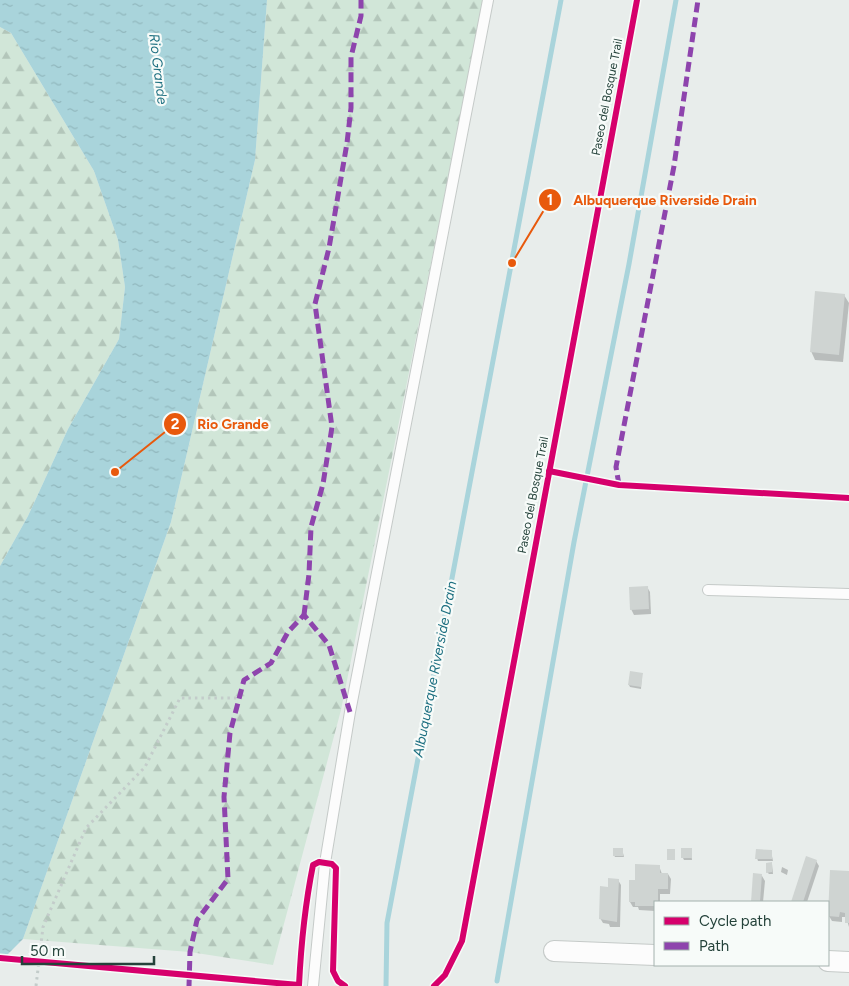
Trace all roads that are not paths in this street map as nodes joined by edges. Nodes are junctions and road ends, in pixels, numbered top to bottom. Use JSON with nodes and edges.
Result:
{"nodes":[{"id":1,"x":488,"y":0,"type":"edge"},
{"id":2,"x":708,"y":590,"type":"dead end"},
{"id":3,"x":849,"y":594,"type":"edge"},
{"id":4,"x":554,"y":951,"type":"dead end"},
{"id":5,"x":654,"y":955,"type":"edge"},
{"id":6,"x":829,"y":961,"type":"edge"},
{"id":7,"x":849,"y":962,"type":"edge"},
{"id":8,"x":313,"y":986,"type":"edge"}],
"edges":[{"from":1,"to":8,"type":"lane"},
{"from":2,"to":3,"type":"lane"},
{"from":4,"to":5,"type":"street"},
{"from":6,"to":7,"type":"street"}]}
